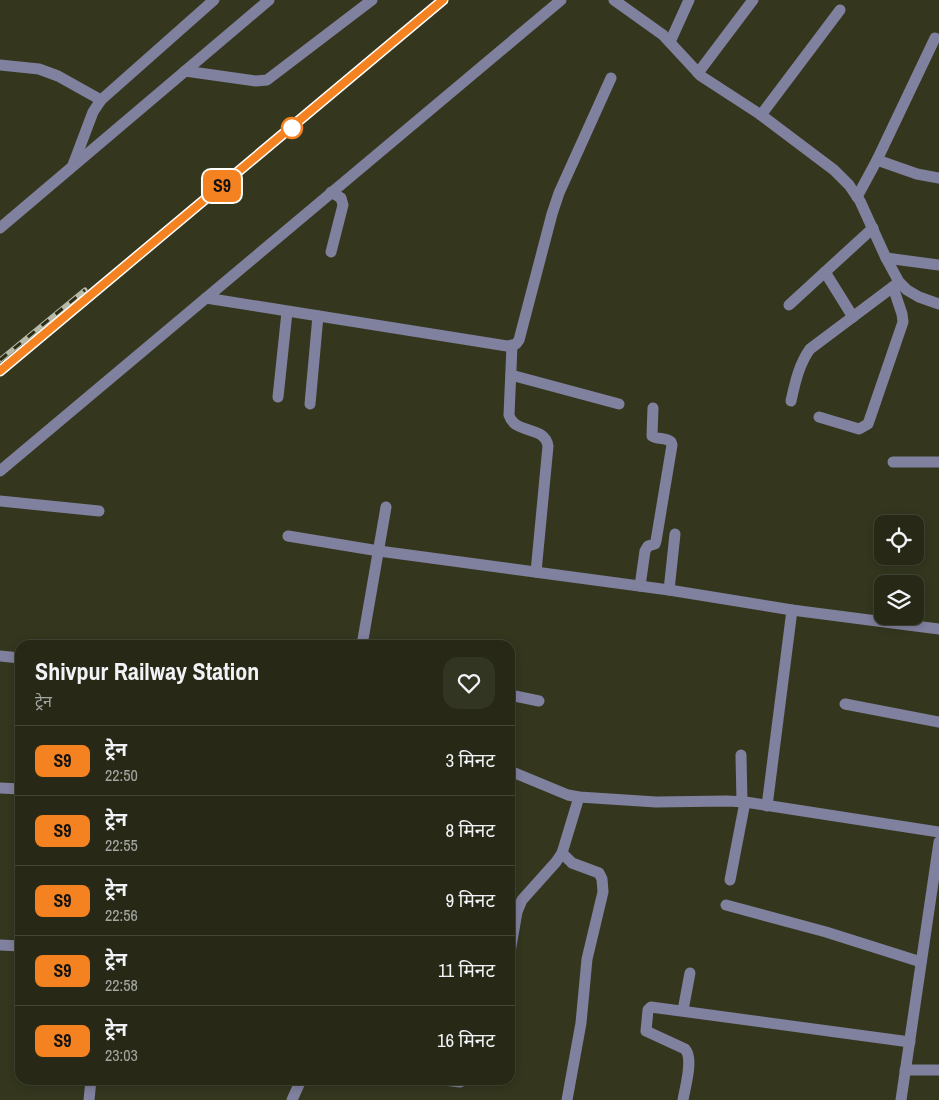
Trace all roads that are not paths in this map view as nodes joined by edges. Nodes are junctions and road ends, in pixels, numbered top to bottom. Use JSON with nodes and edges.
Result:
{"nodes":[{"id":1,"x":214,"y":0,"type":"edge"},
{"id":2,"x":269,"y":0,"type":"edge"},
{"id":3,"x":372,"y":0,"type":"edge"},
{"id":4,"x":561,"y":0,"type":"edge"},
{"id":5,"x":614,"y":0,"type":"edge"},
{"id":6,"x":689,"y":0,"type":"edge"},
{"id":7,"x":753,"y":0,"type":"edge"},
{"id":8,"x":625,"y":3,"type":"edge"},
{"id":9,"x":840,"y":10,"type":"dead end"},
{"id":10,"x":935,"y":38,"type":"dead end"},
{"id":11,"x":670,"y":42,"type":"junction"},
{"id":12,"x":0,"y":65,"type":"edge"},
{"id":13,"x":185,"y":71,"type":"junction"},
{"id":14,"x":698,"y":73,"type":"junction"},
{"id":15,"x":610,"y":78,"type":"dead end"},
{"id":16,"x":101,"y":100,"type":"junction"},
{"id":17,"x":761,"y":115,"type":"junction"},
{"id":18,"x":877,"y":160,"type":"junction"},
{"id":19,"x":73,"y":167,"type":"junction"},
{"id":20,"x":939,"y":178,"type":"edge"},
{"id":21,"x":331,"y":192,"type":"junction"},
{"id":22,"x":857,"y":197,"type":"junction"},
{"id":23,"x":0,"y":228,"type":"edge"},
{"id":24,"x":873,"y":228,"type":"junction"},
{"id":25,"x":331,"y":252,"type":"dead end"},
{"id":26,"x":886,"y":258,"type":"junction"},
{"id":27,"x":939,"y":265,"type":"edge"},
{"id":28,"x":825,"y":272,"type":"junction"},
{"id":29,"x":896,"y":284,"type":"junction"},
{"id":30,"x":206,"y":298,"type":"junction"},
{"id":31,"x":939,"y":304,"type":"edge"},
{"id":32,"x":789,"y":306,"type":"dead end"},
{"id":33,"x":287,"y":312,"type":"junction"},
{"id":34,"x":318,"y":316,"type":"junction"},
{"id":35,"x":853,"y":317,"type":"junction"},
{"id":36,"x":512,"y":346,"type":"junction"},
{"id":37,"x":511,"y":375,"type":"junction"},
{"id":38,"x":278,"y":396,"type":"dead end"},
{"id":39,"x":792,"y":401,"type":"dead end"},
{"id":40,"x":310,"y":404,"type":"dead end"},
{"id":41,"x":619,"y":404,"type":"dead end"},
{"id":42,"x":653,"y":408,"type":"dead end"},
{"id":43,"x":819,"y":417,"type":"dead end"},
{"id":44,"x":893,"y":462,"type":"dead end"},
{"id":45,"x":939,"y":462,"type":"edge"},
{"id":46,"x":0,"y":471,"type":"edge"},
{"id":47,"x":0,"y":501,"type":"edge"},
{"id":48,"x":386,"y":506,"type":"dead end"},
{"id":49,"x":99,"y":511,"type":"dead end"},
{"id":50,"x":675,"y":534,"type":"dead end"},
{"id":51,"x":288,"y":536,"type":"dead end"},
{"id":52,"x":379,"y":551,"type":"junction"},
{"id":53,"x":536,"y":572,"type":"junction"},
{"id":54,"x":640,"y":586,"type":"junction"},
{"id":55,"x":669,"y":590,"type":"junction"},
{"id":56,"x":792,"y":610,"type":"junction"},
{"id":57,"x":939,"y":629,"type":"edge"},
{"id":58,"x":363,"y":640,"type":"edge"},
{"id":59,"x":0,"y":656,"type":"edge"},
{"id":60,"x":15,"y":658,"type":"edge"},
{"id":61,"x":515,"y":696,"type":"edge"},
{"id":62,"x":539,"y":702,"type":"dead end"},
{"id":63,"x":845,"y":704,"type":"dead end"},
{"id":64,"x":939,"y":722,"type":"edge"},
{"id":65,"x":741,"y":755,"type":"dead end"},
{"id":66,"x":515,"y":773,"type":"edge"},
{"id":67,"x":0,"y":788,"type":"edge"},
{"id":68,"x":15,"y":789,"type":"edge"},
{"id":69,"x":580,"y":797,"type":"junction"},
{"id":70,"x":744,"y":802,"type":"junction"},
{"id":71,"x":767,"y":806,"type":"junction"},
{"id":72,"x":939,"y":832,"type":"edge"},
{"id":73,"x":939,"y":842,"type":"edge"},
{"id":74,"x":562,"y":853,"type":"junction"},
{"id":75,"x":730,"y":880,"type":"dead end"},
{"id":76,"x":726,"y":905,"type":"dead end"},
{"id":77,"x":515,"y":923,"type":"edge"},
{"id":78,"x":0,"y":945,"type":"edge"},
{"id":79,"x":15,"y":946,"type":"edge"},
{"id":80,"x":921,"y":962,"type":"junction"},
{"id":81,"x":690,"y":973,"type":"dead end"},
{"id":82,"x":683,"y":1010,"type":"junction"},
{"id":83,"x":910,"y":1042,"type":"junction"},
{"id":84,"x":905,"y":1070,"type":"junction"},
{"id":85,"x":939,"y":1070,"type":"edge"},
{"id":86,"x":90,"y":1085,"type":"edge"},
{"id":87,"x":299,"y":1085,"type":"edge"},
{"id":88,"x":89,"y":1100,"type":"edge"},
{"id":89,"x":292,"y":1100,"type":"edge"},
{"id":90,"x":567,"y":1100,"type":"edge"},
{"id":91,"x":683,"y":1100,"type":"edge"},
{"id":92,"x":901,"y":1100,"type":"edge"}],
"edges":[{"from":1,"to":16,"type":"street"},
{"from":2,"to":13,"type":"street"},
{"from":3,"to":13,"type":"street"},
{"from":4,"to":21,"type":"street"},
{"from":5,"to":8,"type":"street"},
{"from":6,"to":11,"type":"street"},
{"from":7,"to":14,"type":"street"},
{"from":8,"to":11,"type":"street"},
{"from":9,"to":17,"type":"street"},
{"from":10,"to":18,"type":"street"},
{"from":11,"to":14,"type":"street"},
{"from":12,"to":16,"type":"street"},
{"from":13,"to":19,"type":"street"},
{"from":14,"to":17,"type":"street"},
{"from":15,"to":36,"type":"street"},
{"from":16,"to":19,"type":"street"},
{"from":17,"to":22,"type":"street"},
{"from":18,"to":20,"type":"street"},
{"from":18,"to":22,"type":"street"},
{"from":19,"to":23,"type":"street"},
{"from":21,"to":25,"type":"street"},
{"from":21,"to":30,"type":"street"},
{"from":22,"to":24,"type":"street"},
{"from":24,"to":26,"type":"street"},
{"from":24,"to":28,"type":"street"},
{"from":26,"to":27,"type":"street"},
{"from":26,"to":29,"type":"street"},
{"from":28,"to":32,"type":"street"},
{"from":28,"to":35,"type":"street"},
{"from":29,"to":31,"type":"street"},
{"from":29,"to":35,"type":"street"},
{"from":29,"to":43,"type":"street"},
{"from":30,"to":33,"type":"street"},
{"from":30,"to":46,"type":"street"},
{"from":33,"to":34,"type":"street"},
{"from":33,"to":38,"type":"street"},
{"from":34,"to":36,"type":"street"},
{"from":34,"to":40,"type":"street"},
{"from":35,"to":39,"type":"street"},
{"from":36,"to":37,"type":"street"},
{"from":37,"to":41,"type":"street"},
{"from":37,"to":53,"type":"street"},
{"from":42,"to":54,"type":"street"},
{"from":44,"to":45,"type":"street"},
{"from":47,"to":49,"type":"street"},
{"from":48,"to":52,"type":"street"},
{"from":50,"to":55,"type":"street"},
{"from":51,"to":52,"type":"street"},
{"from":52,"to":53,"type":"street"},
{"from":52,"to":58,"type":"street"},
{"from":53,"to":54,"type":"street"},
{"from":54,"to":55,"type":"street"},
{"from":55,"to":56,"type":"street"},
{"from":56,"to":57,"type":"street"},
{"from":56,"to":71,"type":"street"},
{"from":59,"to":60,"type":"street"},
{"from":61,"to":62,"type":"street"},
{"from":63,"to":64,"type":"street"},
{"from":65,"to":70,"type":"street"},
{"from":66,"to":69,"type":"street"},
{"from":67,"to":68,"type":"street"},
{"from":69,"to":70,"type":"street"},
{"from":69,"to":74,"type":"street"},
{"from":70,"to":71,"type":"street"},
{"from":70,"to":75,"type":"street"},
{"from":71,"to":72,"type":"street"},
{"from":73,"to":80,"type":"street"},
{"from":74,"to":77,"type":"street"},
{"from":74,"to":90,"type":"street"},
{"from":76,"to":80,"type":"street"},
{"from":78,"to":79,"type":"street"},
{"from":80,"to":83,"type":"street"},
{"from":81,"to":82,"type":"street"},
{"from":82,"to":83,"type":"street"},
{"from":82,"to":91,"type":"street"},
{"from":83,"to":84,"type":"street"},
{"from":84,"to":85,"type":"street"},
{"from":84,"to":92,"type":"street"},
{"from":86,"to":88,"type":"street"},
{"from":87,"to":89,"type":"street"}]}
